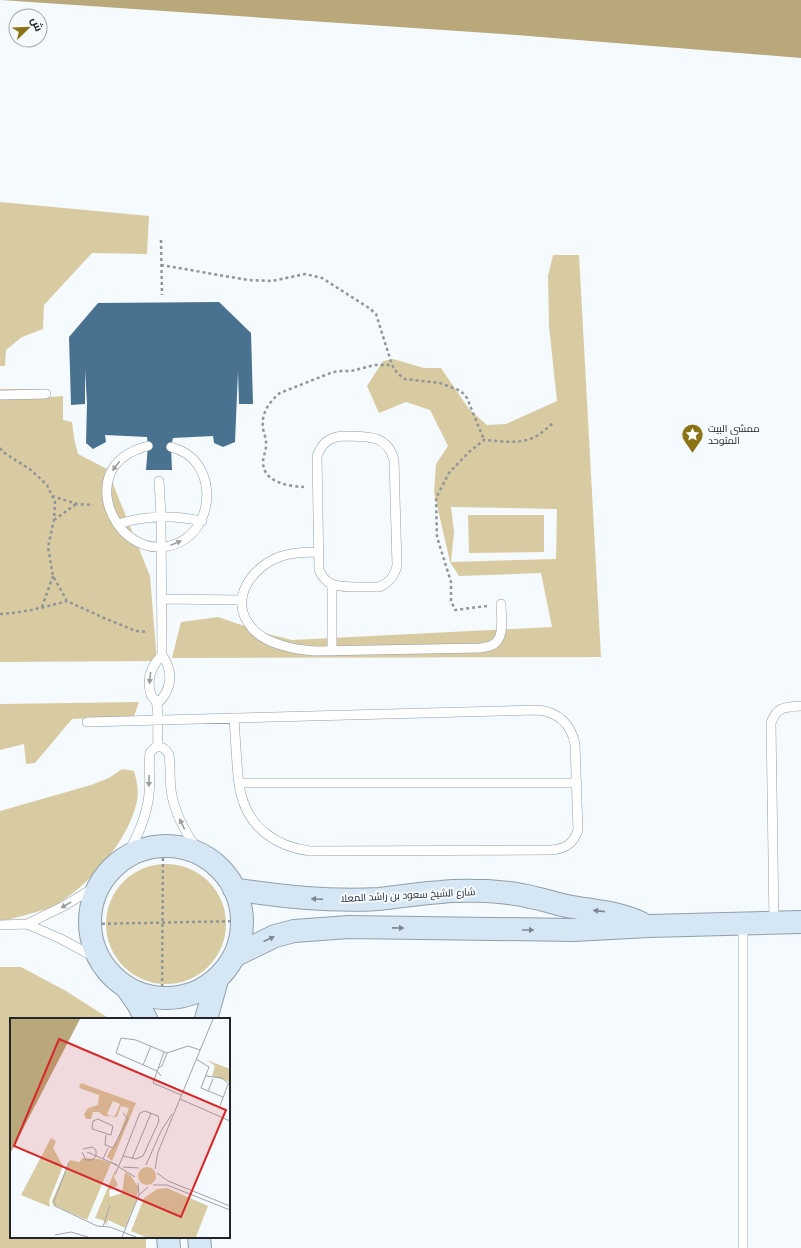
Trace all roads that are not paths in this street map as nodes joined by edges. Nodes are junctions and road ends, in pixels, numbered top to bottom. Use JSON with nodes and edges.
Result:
{"nodes":[{"id":1,"x":46,"y":394,"type":"dead end"},
{"id":2,"x":0,"y":395,"type":"edge"},
{"id":3,"x":148,"y":446,"type":"dead end"},
{"id":4,"x":171,"y":446,"type":"dead end"},
{"id":5,"x":159,"y":481,"type":"dead end"},
{"id":6,"x":161,"y":516,"type":"junction"},
{"id":7,"x":202,"y":521,"type":"junction"},
{"id":8,"x":118,"y":524,"type":"junction"},
{"id":9,"x":160,"y":547,"type":"junction"},
{"id":10,"x":318,"y":552,"type":"junction"},
{"id":11,"x":332,"y":584,"type":"junction"},
{"id":12,"x":161,"y":599,"type":"junction"},
{"id":13,"x":242,"y":600,"type":"junction"},
{"id":14,"x":500,"y":604,"type":"road end"},
{"id":15,"x":332,"y":651,"type":"junction"},
{"id":16,"x":162,"y":655,"type":"junction"},
{"id":17,"x":157,"y":704,"type":"junction"},
{"id":18,"x":801,"y":706,"type":"edge"},
{"id":19,"x":234,"y":718,"type":"junction"},
{"id":20,"x":157,"y":720,"type":"junction"},
{"id":21,"x":88,"y":722,"type":"dead end"},
{"id":22,"x":158,"y":746,"type":"junction"},
{"id":23,"x":239,"y":783,"type":"junction"},
{"id":24,"x":577,"y":783,"type":"junction"},
{"id":25,"x":203,"y":856,"type":"junction"},
{"id":26,"x":125,"y":858,"type":"junction"},
{"id":27,"x":100,"y":884,"type":"junction"},
{"id":28,"x":234,"y":889,"type":"junction"},
{"id":29,"x":801,"y":922,"type":"edge"},
{"id":30,"x":774,"y":923,"type":"junction"},
{"id":31,"x":27,"y":924,"type":"junction"},
{"id":32,"x":743,"y":924,"type":"junction"},
{"id":33,"x":0,"y":925,"type":"edge"},
{"id":34,"x":649,"y":926,"type":"junction"},
{"id":35,"x":234,"y":956,"type":"junction"},
{"id":36,"x":100,"y":960,"type":"junction"},
{"id":37,"x":217,"y":980,"type":"junction"},
{"id":38,"x":127,"y":988,"type":"junction"},
{"id":39,"x":145,"y":1018,"type":"edge"},
{"id":40,"x":206,"y":1018,"type":"edge"},
{"id":41,"x":168,"y":1238,"type":"edge"},
{"id":42,"x":199,"y":1238,"type":"edge"},
{"id":43,"x":169,"y":1248,"type":"edge"},
{"id":44,"x":200,"y":1248,"type":"edge"},
{"id":45,"x":743,"y":1248,"type":"edge"}],
"edges":[{"from":1,"to":2,"type":"lane"},
{"from":3,"to":8,"type":"lane","one_way":true},
{"from":4,"to":7,"type":"lane"},
{"from":5,"to":6,"type":"lane"},
{"from":6,"to":7,"type":"lane"},
{"from":6,"to":8,"type":"lane"},
{"from":6,"to":9,"type":"lane"},
{"from":9,"to":7,"type":"lane","one_way":true},
{"from":8,"to":9,"type":"lane"},
{"from":9,"to":12,"type":"lane"},
{"from":10,"to":11,"type":"lane"},
{"from":10,"to":11,"type":"lane"},
{"from":10,"to":13,"type":"lane"},
{"from":11,"to":15,"type":"lane"},
{"from":12,"to":13,"type":"lane"},
{"from":12,"to":16,"type":"lane"},
{"from":13,"to":15,"type":"lane"},
{"from":14,"to":15,"type":"lane"},
{"from":16,"to":17,"type":"lane"},
{"from":16,"to":17,"type":"lane","one_way":true},
{"from":17,"to":20,"type":"lane"},
{"from":18,"to":30,"type":"lane"},
{"from":19,"to":20,"type":"lane"},
{"from":19,"to":23,"type":"lane"},
{"from":19,"to":24,"type":"lane"},
{"from":20,"to":21,"type":"lane"},
{"from":20,"to":22,"type":"lane"},
{"from":25,"to":22,"type":"lane","one_way":true},
{"from":22,"to":26,"type":"lane","one_way":true},
{"from":23,"to":24,"type":"lane"},
{"from":23,"to":24,"type":"lane"},
{"from":25,"to":26,"type":"street"},
{"from":25,"to":28,"type":"street"},
{"from":26,"to":27,"type":"street"},
{"from":27,"to":31,"type":"lane","one_way":true},
{"from":27,"to":36,"type":"street"},
{"from":34,"to":28,"type":"street","name":"شارع الشيخ سعود بن راشد المعلا","one_way":true},
{"from":28,"to":35,"type":"street"},
{"from":29,"to":30,"type":"street","name":"شارع الشيخ سعود بن راشد المعلا"},
{"from":30,"to":32,"type":"street","name":"شارع الشيخ سعود بن راشد المعلا"},
{"from":31,"to":33,"type":"lane"},
{"from":31,"to":36,"type":"lane"},
{"from":32,"to":34,"type":"street","name":"شارع الشيخ سعود بن راشد المعلا"},
{"from":32,"to":45,"type":"lane"},
{"from":35,"to":34,"type":"street","name":"شارع الشيخ سعود بن راشد المعلا","one_way":true},
{"from":35,"to":37,"type":"street"},
{"from":36,"to":38,"type":"street"},
{"from":37,"to":38,"type":"street"},
{"from":37,"to":40,"type":"street"},
{"from":38,"to":39,"type":"street"},
{"from":41,"to":43,"type":"street"},
{"from":42,"to":44,"type":"street"}]}
